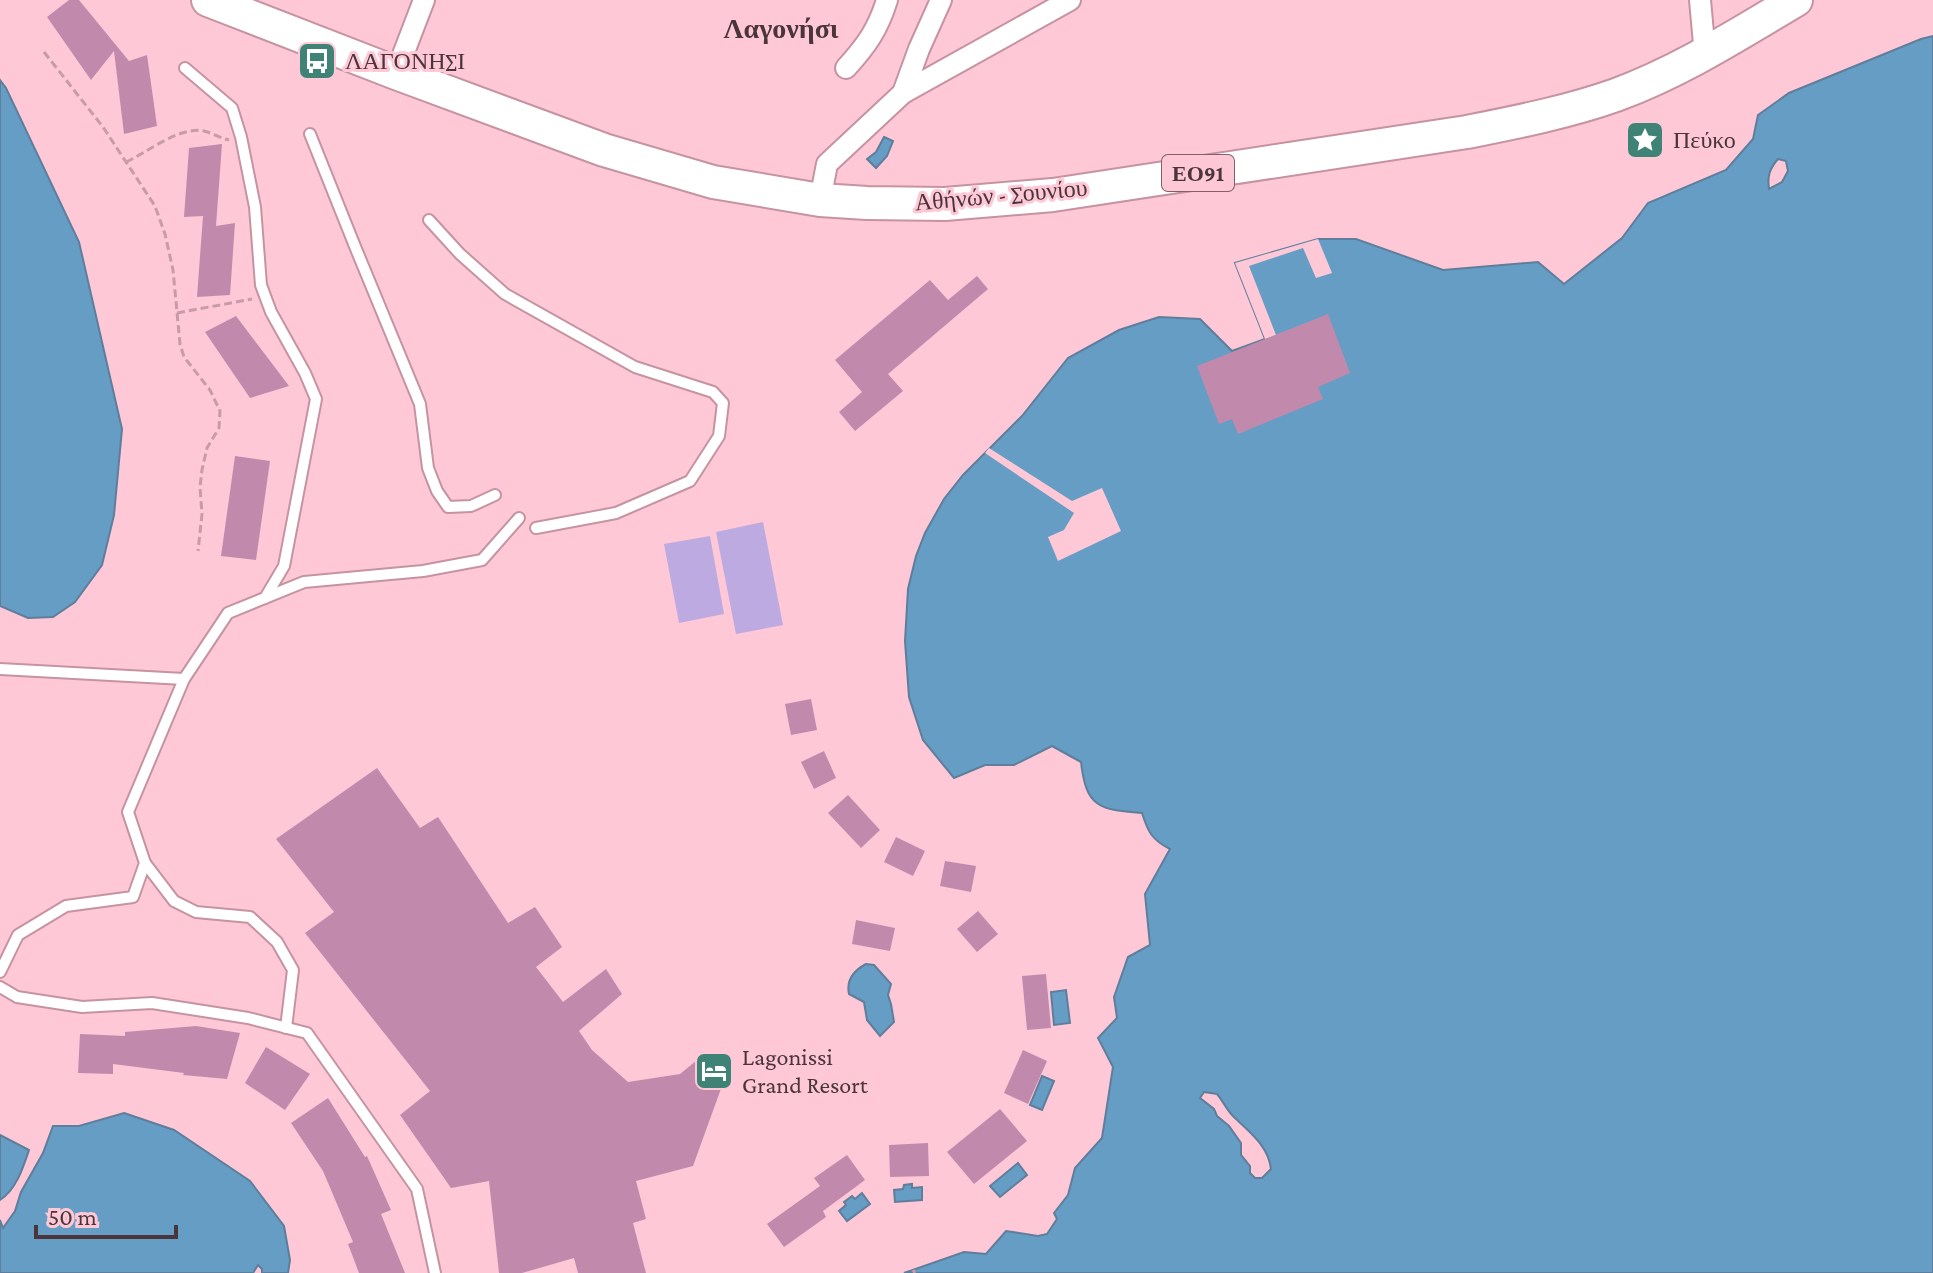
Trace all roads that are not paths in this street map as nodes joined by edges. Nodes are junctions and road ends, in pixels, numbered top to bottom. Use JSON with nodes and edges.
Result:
{"nodes":[{"id":1,"x":208,"y":0,"type":"edge"},
{"id":2,"x":424,"y":0,"type":"edge"},
{"id":3,"x":887,"y":0,"type":"edge"},
{"id":4,"x":941,"y":0,"type":"edge"},
{"id":5,"x":1070,"y":0,"type":"edge"},
{"id":6,"x":1700,"y":0,"type":"edge"},
{"id":7,"x":1796,"y":0,"type":"edge"},
{"id":8,"x":1705,"y":55,"type":"junction"},
{"id":9,"x":185,"y":68,"type":"dead end"},
{"id":10,"x":846,"y":68,"type":"dead end"},
{"id":11,"x":396,"y":73,"type":"junction"},
{"id":12,"x":903,"y":93,"type":"junction"},
{"id":13,"x":310,"y":134,"type":"dead end"},
{"id":14,"x":820,"y":200,"type":"junction"},
{"id":15,"x":429,"y":220,"type":"dead end"},
{"id":16,"x":495,"y":495,"type":"dead end"},
{"id":17,"x":519,"y":518,"type":"dead end"},
{"id":18,"x":536,"y":528,"type":"dead end"},
{"id":19,"x":265,"y":598,"type":"junction"},
{"id":20,"x":0,"y":669,"type":"edge"},
{"id":21,"x":184,"y":679,"type":"junction"},
{"id":22,"x":145,"y":863,"type":"junction"},
{"id":23,"x":0,"y":972,"type":"edge"},
{"id":24,"x":0,"y":987,"type":"edge"},
{"id":25,"x":286,"y":1028,"type":"junction"},
{"id":26,"x":435,"y":1273,"type":"edge"}],
"edges":[{"from":1,"to":11,"type":"main road","name":"Αθήνών - Σουνίου","number":"ΕΟ91"},
{"from":2,"to":11,"type":"street"},
{"from":3,"to":10,"type":"street"},
{"from":4,"to":12,"type":"street"},
{"from":5,"to":12,"type":"street"},
{"from":6,"to":8,"type":"street"},
{"from":7,"to":8,"type":"main road","name":"Αθήνών - Σουνίου","number":"ΕΟ91"},
{"from":8,"to":14,"type":"main road","name":"Αθήνών - Σουνίου","number":"ΕΟ91"},
{"from":9,"to":19,"type":"lane"},
{"from":11,"to":14,"type":"main road","name":"Αθήνών - Σουνίου","number":"ΕΟ91"},
{"from":12,"to":14,"type":"street"},
{"from":13,"to":16,"type":"lane"},
{"from":15,"to":18,"type":"lane"},
{"from":17,"to":19,"type":"lane"},
{"from":19,"to":21,"type":"lane"},
{"from":20,"to":21,"type":"lane"},
{"from":21,"to":22,"type":"lane"},
{"from":22,"to":23,"type":"lane"},
{"from":22,"to":25,"type":"lane"},
{"from":24,"to":25,"type":"lane"},
{"from":25,"to":26,"type":"lane"}]}
